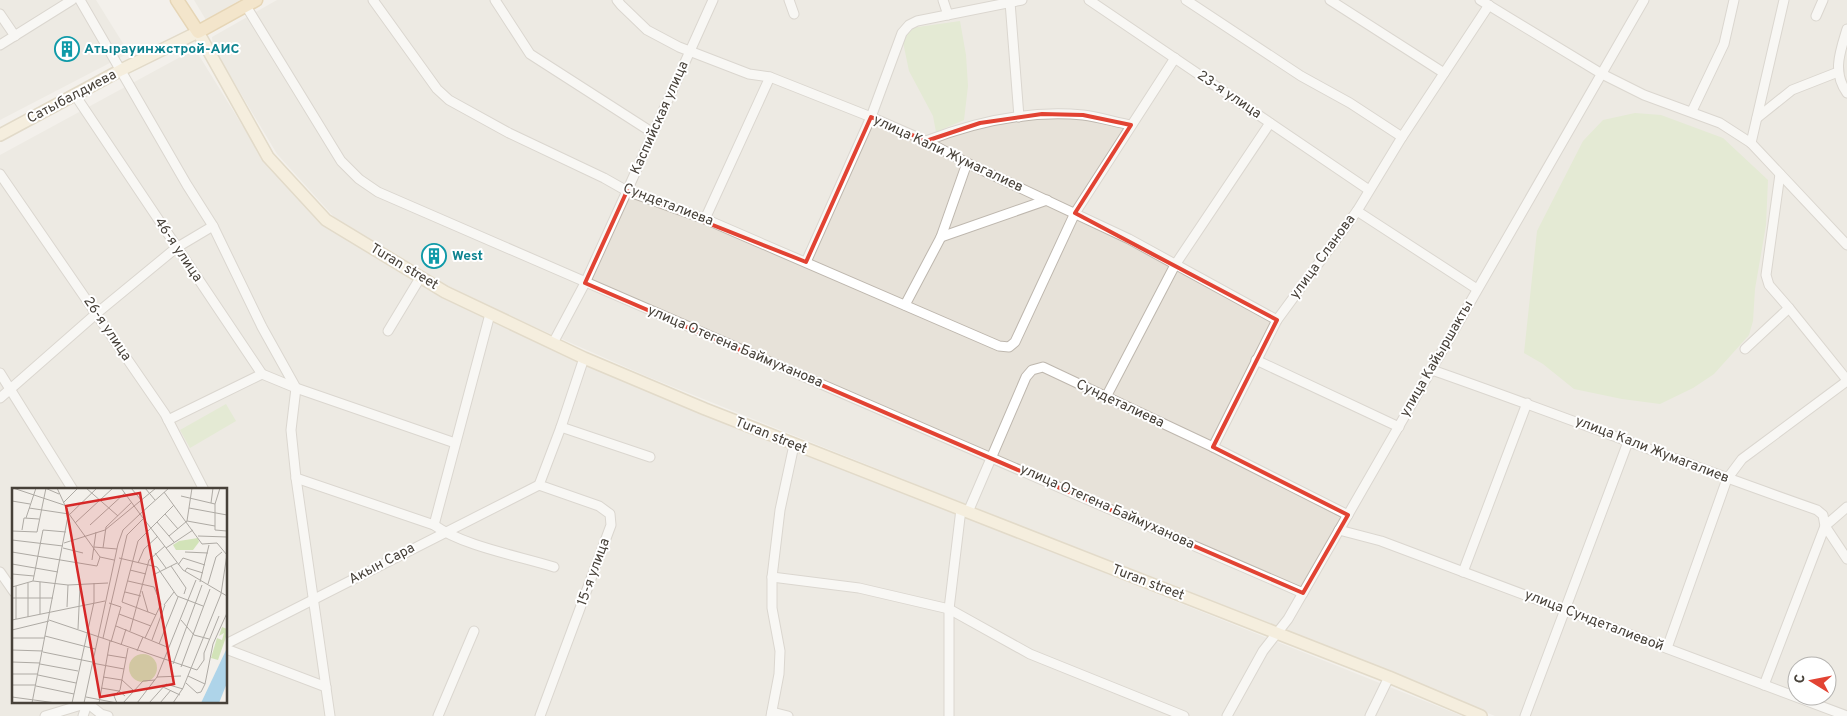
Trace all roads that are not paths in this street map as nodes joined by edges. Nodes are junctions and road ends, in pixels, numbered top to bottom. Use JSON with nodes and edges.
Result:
{"nodes":[{"id":1,"x":72,"y":0,"type":"edge"},
{"id":2,"x":80,"y":0,"type":"edge"},
{"id":3,"x":177,"y":0,"type":"edge"},
{"id":4,"x":374,"y":0,"type":"edge"},
{"id":5,"x":496,"y":0,"type":"edge"},
{"id":6,"x":617,"y":0,"type":"edge"},
{"id":7,"x":713,"y":0,"type":"edge"},
{"id":8,"x":789,"y":0,"type":"edge"},
{"id":9,"x":943,"y":0,"type":"edge"},
{"id":10,"x":1022,"y":0,"type":"edge"},
{"id":11,"x":1089,"y":0,"type":"edge"},
{"id":12,"x":1186,"y":0,"type":"edge"},
{"id":13,"x":1330,"y":0,"type":"edge"},
{"id":14,"x":1480,"y":0,"type":"edge"},
{"id":15,"x":1644,"y":0,"type":"edge"},
{"id":16,"x":1734,"y":0,"type":"edge"},
{"id":17,"x":1784,"y":0,"type":"edge"},
{"id":18,"x":1823,"y":0,"type":"edge"},
{"id":19,"x":1010,"y":2,"type":"junction"},
{"id":20,"x":251,"y":3,"type":"edge"},
{"id":21,"x":1489,"y":5,"type":"junction"},
{"id":22,"x":0,"y":14,"type":"edge"},
{"id":23,"x":794,"y":14,"type":"dead end"},
{"id":24,"x":948,"y":15,"type":"junction"},
{"id":25,"x":1816,"y":16,"type":"dead end"},
{"id":26,"x":1847,"y":29,"type":"edge"},
{"id":27,"x":198,"y":32,"type":"junction"},
{"id":28,"x":15,"y":36,"type":"junction"},
{"id":29,"x":0,"y":45,"type":"edge"},
{"id":30,"x":691,"y":51,"type":"junction"},
{"id":31,"x":1175,"y":58,"type":"junction"},
{"id":32,"x":121,"y":70,"type":"junction"},
{"id":33,"x":1838,"y":72,"type":"junction"},
{"id":34,"x":1444,"y":73,"type":"junction"},
{"id":35,"x":1602,"y":74,"type":"junction"},
{"id":36,"x":770,"y":77,"type":"junction"},
{"id":37,"x":1847,"y":93,"type":"edge"},
{"id":38,"x":75,"y":96,"type":"junction"},
{"id":39,"x":1692,"y":111,"type":"junction"},
{"id":40,"x":871,"y":117,"type":"junction"},
{"id":41,"x":1020,"y":117,"type":"junction"},
{"id":42,"x":1757,"y":118,"type":"junction"},
{"id":43,"x":1270,"y":123,"type":"junction"},
{"id":44,"x":1131,"y":125,"type":"junction"},
{"id":45,"x":653,"y":133,"type":"junction"},
{"id":46,"x":0,"y":135,"type":"edge"},
{"id":47,"x":1402,"y":137,"type":"junction"},
{"id":48,"x":926,"y":142,"type":"junction"},
{"id":49,"x":1751,"y":143,"type":"junction"},
{"id":50,"x":967,"y":163,"type":"junction"},
{"id":51,"x":0,"y":174,"type":"edge"},
{"id":52,"x":1780,"y":174,"type":"junction"},
{"id":53,"x":1369,"y":190,"type":"junction"},
{"id":54,"x":628,"y":191,"type":"junction"},
{"id":55,"x":1047,"y":200,"type":"junction"},
{"id":56,"x":1357,"y":211,"type":"junction"},
{"id":57,"x":1075,"y":214,"type":"junction"},
{"id":58,"x":705,"y":219,"type":"junction"},
{"id":59,"x":213,"y":226,"type":"junction"},
{"id":60,"x":941,"y":237,"type":"junction"},
{"id":61,"x":1847,"y":245,"type":"edge"},
{"id":62,"x":176,"y":248,"type":"junction"},
{"id":63,"x":806,"y":262,"type":"junction"},
{"id":64,"x":1175,"y":265,"type":"junction"},
{"id":65,"x":420,"y":278,"type":"junction"},
{"id":66,"x":585,"y":283,"type":"junction"},
{"id":67,"x":1477,"y":289,"type":"junction"},
{"id":68,"x":906,"y":305,"type":"junction"},
{"id":69,"x":1790,"y":308,"type":"junction"},
{"id":70,"x":97,"y":313,"type":"junction"},
{"id":71,"x":490,"y":314,"type":"junction"},
{"id":72,"x":1277,"y":320,"type":"junction"},
{"id":73,"x":388,"y":331,"type":"dead end"},
{"id":74,"x":553,"y":344,"type":"junction"},
{"id":75,"x":1745,"y":349,"type":"dead end"},
{"id":76,"x":584,"y":358,"type":"junction"},
{"id":77,"x":1256,"y":360,"type":"junction"},
{"id":78,"x":1432,"y":370,"type":"junction"},
{"id":79,"x":0,"y":373,"type":"edge"},
{"id":80,"x":262,"y":374,"type":"junction"},
{"id":81,"x":1847,"y":380,"type":"edge"},
{"id":82,"x":296,"y":388,"type":"junction"},
{"id":83,"x":11,"y":389,"type":"junction"},
{"id":84,"x":1106,"y":397,"type":"junction"},
{"id":85,"x":0,"y":398,"type":"edge"},
{"id":86,"x":1527,"y":403,"type":"junction"},
{"id":87,"x":168,"y":420,"type":"junction"},
{"id":88,"x":561,"y":427,"type":"junction"},
{"id":89,"x":1399,"y":427,"type":"junction"},
{"id":90,"x":1628,"y":442,"type":"junction"},
{"id":91,"x":455,"y":443,"type":"junction"},
{"id":92,"x":794,"y":445,"type":"junction"},
{"id":93,"x":1213,"y":447,"type":"junction"},
{"id":94,"x":992,"y":456,"type":"junction"},
{"id":95,"x":650,"y":457,"type":"dead end"},
{"id":96,"x":296,"y":478,"type":"junction"},
{"id":97,"x":1727,"y":479,"type":"junction"},
{"id":98,"x":538,"y":485,"type":"junction"},
{"id":99,"x":72,"y":488,"type":"edge"},
{"id":100,"x":203,"y":488,"type":"edge"},
{"id":101,"x":1847,"y":507,"type":"edge"},
{"id":102,"x":964,"y":511,"type":"junction"},
{"id":103,"x":1348,"y":515,"type":"junction"},
{"id":104,"x":434,"y":525,"type":"junction"},
{"id":105,"x":1825,"y":526,"type":"junction"},
{"id":106,"x":1339,"y":530,"type":"junction"},
{"id":107,"x":443,"y":532,"type":"junction"},
{"id":108,"x":1847,"y":559,"type":"edge"},
{"id":109,"x":554,"y":567,"type":"dead end"},
{"id":110,"x":0,"y":572,"type":"edge"},
{"id":111,"x":1463,"y":572,"type":"junction"},
{"id":112,"x":772,"y":577,"type":"junction"},
{"id":113,"x":12,"y":589,"type":"edge"},
{"id":114,"x":1303,"y":593,"type":"junction"},
{"id":115,"x":314,"y":600,"type":"junction"},
{"id":116,"x":949,"y":609,"type":"junction"},
{"id":117,"x":1566,"y":610,"type":"junction"},
{"id":118,"x":474,"y":631,"type":"dead end"},
{"id":119,"x":1276,"y":633,"type":"junction"},
{"id":120,"x":228,"y":643,"type":"edge"},
{"id":121,"x":1667,"y":648,"type":"junction"},
{"id":122,"x":228,"y":650,"type":"edge"},
{"id":123,"x":1389,"y":677,"type":"junction"},
{"id":124,"x":1764,"y":685,"type":"junction"},
{"id":125,"x":326,"y":687,"type":"junction"},
{"id":126,"x":85,"y":704,"type":"edge"},
{"id":127,"x":88,"y":704,"type":"edge"},
{"id":128,"x":90,"y":704,"type":"edge"},
{"id":129,"x":771,"y":714,"type":"edge"},
{"id":130,"x":45,"y":716,"type":"edge"},
{"id":131,"x":83,"y":716,"type":"edge"},
{"id":132,"x":108,"y":716,"type":"edge"},
{"id":133,"x":330,"y":716,"type":"edge"},
{"id":134,"x":438,"y":716,"type":"edge"},
{"id":135,"x":540,"y":716,"type":"edge"},
{"id":136,"x":788,"y":716,"type":"edge"},
{"id":137,"x":949,"y":716,"type":"edge"},
{"id":138,"x":1184,"y":716,"type":"edge"},
{"id":139,"x":1227,"y":716,"type":"edge"},
{"id":140,"x":1370,"y":716,"type":"edge"},
{"id":141,"x":1480,"y":716,"type":"edge"},
{"id":142,"x":1525,"y":716,"type":"edge"},
{"id":143,"x":1847,"y":716,"type":"edge"}],
"edges":[{"from":1,"to":28,"type":"street"},
{"from":2,"to":32,"type":"street"},
{"from":3,"to":27,"type":"main road","name":"Turan street"},
{"from":4,"to":54,"type":"street","name":"Сундеталиева"},
{"from":5,"to":45,"type":"street"},
{"from":6,"to":30,"type":"street","name":"улица Кали Жумагалиев"},
{"from":7,"to":30,"type":"street","name":"Каспийская улица"},
{"from":8,"to":23,"type":"street"},
{"from":9,"to":24,"type":"street"},
{"from":10,"to":19,"type":"street"},
{"from":11,"to":31,"type":"street","name":"23-я улица"},
{"from":12,"to":47,"type":"street"},
{"from":13,"to":34,"type":"street"},
{"from":14,"to":21,"type":"street"},
{"from":15,"to":35,"type":"street","name":"улица Кайыршакты"},
{"from":16,"to":39,"type":"street"},
{"from":17,"to":42,"type":"street"},
{"from":18,"to":25,"type":"street"},
{"from":19,"to":24,"type":"street"},
{"from":19,"to":41,"type":"street"},
{"from":20,"to":27,"type":"main road"},
{"from":20,"to":66,"type":"street","name":"улица Отегена Баймуханова"},
{"from":21,"to":34,"type":"street","name":"улица Сланова"},
{"from":21,"to":35,"type":"street"},
{"from":22,"to":28,"type":"street"},
{"from":24,"to":40,"type":"street"},
{"from":26,"to":33,"type":"street"},
{"from":27,"to":32,"type":"street","name":"Сатыбалдиева"},
{"from":27,"to":65,"type":"street","name":"Turan street"},
{"from":28,"to":29,"type":"street"},
{"from":30,"to":36,"type":"street","name":"улица Кали Жумагалиев"},
{"from":30,"to":45,"type":"street","name":"Каспийская улица"},
{"from":31,"to":43,"type":"street","name":"23-я улица"},
{"from":31,"to":44,"type":"street"},
{"from":32,"to":38,"type":"street","name":"Сатыбалдиева"},
{"from":32,"to":59,"type":"street"},
{"from":33,"to":37,"type":"street"},
{"from":33,"to":42,"type":"street"},
{"from":34,"to":47,"type":"street","name":"улица Сланова"},
{"from":35,"to":39,"type":"street"},
{"from":35,"to":67,"type":"street","name":"улица Кайыршакты"},
{"from":36,"to":40,"type":"street","name":"улица Кали Жумагалиев"},
{"from":36,"to":58,"type":"street"},
{"from":38,"to":46,"type":"street","name":"Сатыбалдиева"},
{"from":38,"to":62,"type":"street","name":"46-я улица"},
{"from":39,"to":49,"type":"street"},
{"from":40,"to":48,"type":"street","name":"улица Кали Жумагалиев"},
{"from":40,"to":63,"type":"street"},
{"from":41,"to":44,"type":"street"},
{"from":41,"to":48,"type":"street"},
{"from":42,"to":49,"type":"street"},
{"from":43,"to":53,"type":"street","name":"23-я улица"},
{"from":43,"to":64,"type":"street"},
{"from":44,"to":57,"type":"street"},
{"from":45,"to":54,"type":"street","name":"Каспийская улица"},
{"from":47,"to":53,"type":"street","name":"улица Сланова"},
{"from":48,"to":50,"type":"street","name":"улица Кали Жумагалиев"},
{"from":49,"to":52,"type":"street"},
{"from":50,"to":55,"type":"street","name":"улица Кали Жумагалиев"},
{"from":50,"to":60,"type":"street"},
{"from":51,"to":70,"type":"street","name":"26-я улица"},
{"from":52,"to":61,"type":"street"},
{"from":52,"to":69,"type":"street"},
{"from":53,"to":56,"type":"street","name":"улица Сланова"},
{"from":54,"to":58,"type":"street","name":"Сундеталиева"},
{"from":54,"to":66,"type":"street","name":"Каспийская улица"},
{"from":55,"to":57,"type":"street","name":"улица Кали Жумагалиев"},
{"from":55,"to":60,"type":"street"},
{"from":56,"to":67,"type":"street"},
{"from":56,"to":72,"type":"street","name":"улица Сланова"},
{"from":57,"to":64,"type":"street","name":"улица Кали Жумагалиев"},
{"from":57,"to":68,"type":"street","name":"Сундеталиева"},
{"from":58,"to":63,"type":"street","name":"Сундеталиева"},
{"from":59,"to":62,"type":"street"},
{"from":59,"to":82,"type":"street"},
{"from":60,"to":68,"type":"street"},
{"from":62,"to":70,"type":"street"},
{"from":62,"to":80,"type":"street","name":"46-я улица"},
{"from":63,"to":68,"type":"street","name":"Сундеталиева"},
{"from":64,"to":72,"type":"street","name":"улица Кали Жумагалиев"},
{"from":64,"to":84,"type":"street"},
{"from":65,"to":71,"type":"street","name":"Turan street"},
{"from":65,"to":73,"type":"street"},
{"from":66,"to":74,"type":"street","name":"Каспийская улица"},
{"from":66,"to":94,"type":"street","name":"улица Отегена Баймуханова"},
{"from":67,"to":78,"type":"street","name":"улица Кайыршакты"},
{"from":69,"to":75,"type":"street"},
{"from":69,"to":81,"type":"street"},
{"from":70,"to":83,"type":"street"},
{"from":70,"to":87,"type":"street","name":"26-я улица"},
{"from":71,"to":74,"type":"street","name":"Turan street"},
{"from":71,"to":91,"type":"street"},
{"from":72,"to":77,"type":"street","name":"улица Сланова"},
{"from":74,"to":76,"type":"street","name":"Turan street"},
{"from":76,"to":88,"type":"street"},
{"from":76,"to":92,"type":"street","name":"Turan street"},
{"from":77,"to":89,"type":"street"},
{"from":77,"to":93,"type":"street","name":"улица Сланова"},
{"from":78,"to":86,"type":"street","name":"улица Кали Жумагалиев"},
{"from":78,"to":89,"type":"street","name":"улица Кайыршакты"},
{"from":79,"to":83,"type":"street"},
{"from":80,"to":82,"type":"street"},
{"from":80,"to":87,"type":"street"},
{"from":81,"to":97,"type":"street"},
{"from":82,"to":91,"type":"street"},
{"from":82,"to":96,"type":"street"},
{"from":83,"to":85,"type":"street"},
{"from":83,"to":99,"type":"street"},
{"from":84,"to":93,"type":"street","name":"Сундеталиева"},
{"from":84,"to":94,"type":"street","name":"Сундеталиева"},
{"from":86,"to":90,"type":"street","name":"улица Кали Жумагалиев"},
{"from":86,"to":111,"type":"street"},
{"from":87,"to":100,"type":"street","name":"26-я улица"},
{"from":88,"to":95,"type":"street"},
{"from":88,"to":98,"type":"street"},
{"from":89,"to":103,"type":"street","name":"улица Кайыршакты"},
{"from":90,"to":97,"type":"street","name":"улица Кали Жумагалиев"},
{"from":90,"to":117,"type":"street"},
{"from":91,"to":104,"type":"street"},
{"from":92,"to":102,"type":"street","name":"Turan street"},
{"from":92,"to":112,"type":"street"},
{"from":93,"to":103,"type":"street","name":"Сундеталиева"},
{"from":94,"to":102,"type":"street","name":"Сундеталиева"},
{"from":94,"to":114,"type":"street","name":"улица Отегена Баймуханова"},
{"from":96,"to":104,"type":"street"},
{"from":96,"to":115,"type":"street"},
{"from":97,"to":105,"type":"street","name":"улица Кали Жумагалиев"},
{"from":97,"to":121,"type":"street"},
{"from":98,"to":107,"type":"street","name":"Акын Сара"},
{"from":98,"to":135,"type":"street","name":"15-я улица"},
{"from":101,"to":105,"type":"street"},
{"from":102,"to":116,"type":"street","name":"Сундеталиева"},
{"from":102,"to":119,"type":"street","name":"Turan street"},
{"from":103,"to":106,"type":"street","name":"улица Кайыршакты"},
{"from":104,"to":107,"type":"street"},
{"from":105,"to":108,"type":"street","name":"улица Кали Жумагалиев"},
{"from":105,"to":124,"type":"street"},
{"from":106,"to":111,"type":"street","name":"улица Сундеталиевой"},
{"from":106,"to":114,"type":"street","name":"улица Кайыршакты"},
{"from":107,"to":109,"type":"street"},
{"from":107,"to":115,"type":"street","name":"Акын Сара"},
{"from":110,"to":113,"type":"street"},
{"from":111,"to":117,"type":"street","name":"улица Сундеталиевой"},
{"from":112,"to":116,"type":"street"},
{"from":112,"to":129,"type":"street"},
{"from":114,"to":119,"type":"street","name":"улица Кайыршакты"},
{"from":115,"to":120,"type":"street","name":"Акын Сара"},
{"from":115,"to":125,"type":"street"},
{"from":116,"to":137,"type":"street","name":"Сундеталиева"},
{"from":116,"to":138,"type":"street"},
{"from":117,"to":121,"type":"street","name":"улица Сундеталиевой"},
{"from":117,"to":142,"type":"street"},
{"from":118,"to":134,"type":"street"},
{"from":119,"to":123,"type":"street","name":"Turan street"},
{"from":119,"to":139,"type":"street","name":"улица Кайыршакты"},
{"from":121,"to":124,"type":"street","name":"улица Сундеталиевой"},
{"from":122,"to":125,"type":"street"},
{"from":123,"to":140,"type":"street"},
{"from":123,"to":141,"type":"street","name":"Turan street"},
{"from":124,"to":143,"type":"street","name":"улица Сундеталиевой"},
{"from":125,"to":133,"type":"street"},
{"from":126,"to":130,"type":"street"},
{"from":127,"to":131,"type":"street"},
{"from":128,"to":132,"type":"street"},
{"from":129,"to":136,"type":"street"}]}
